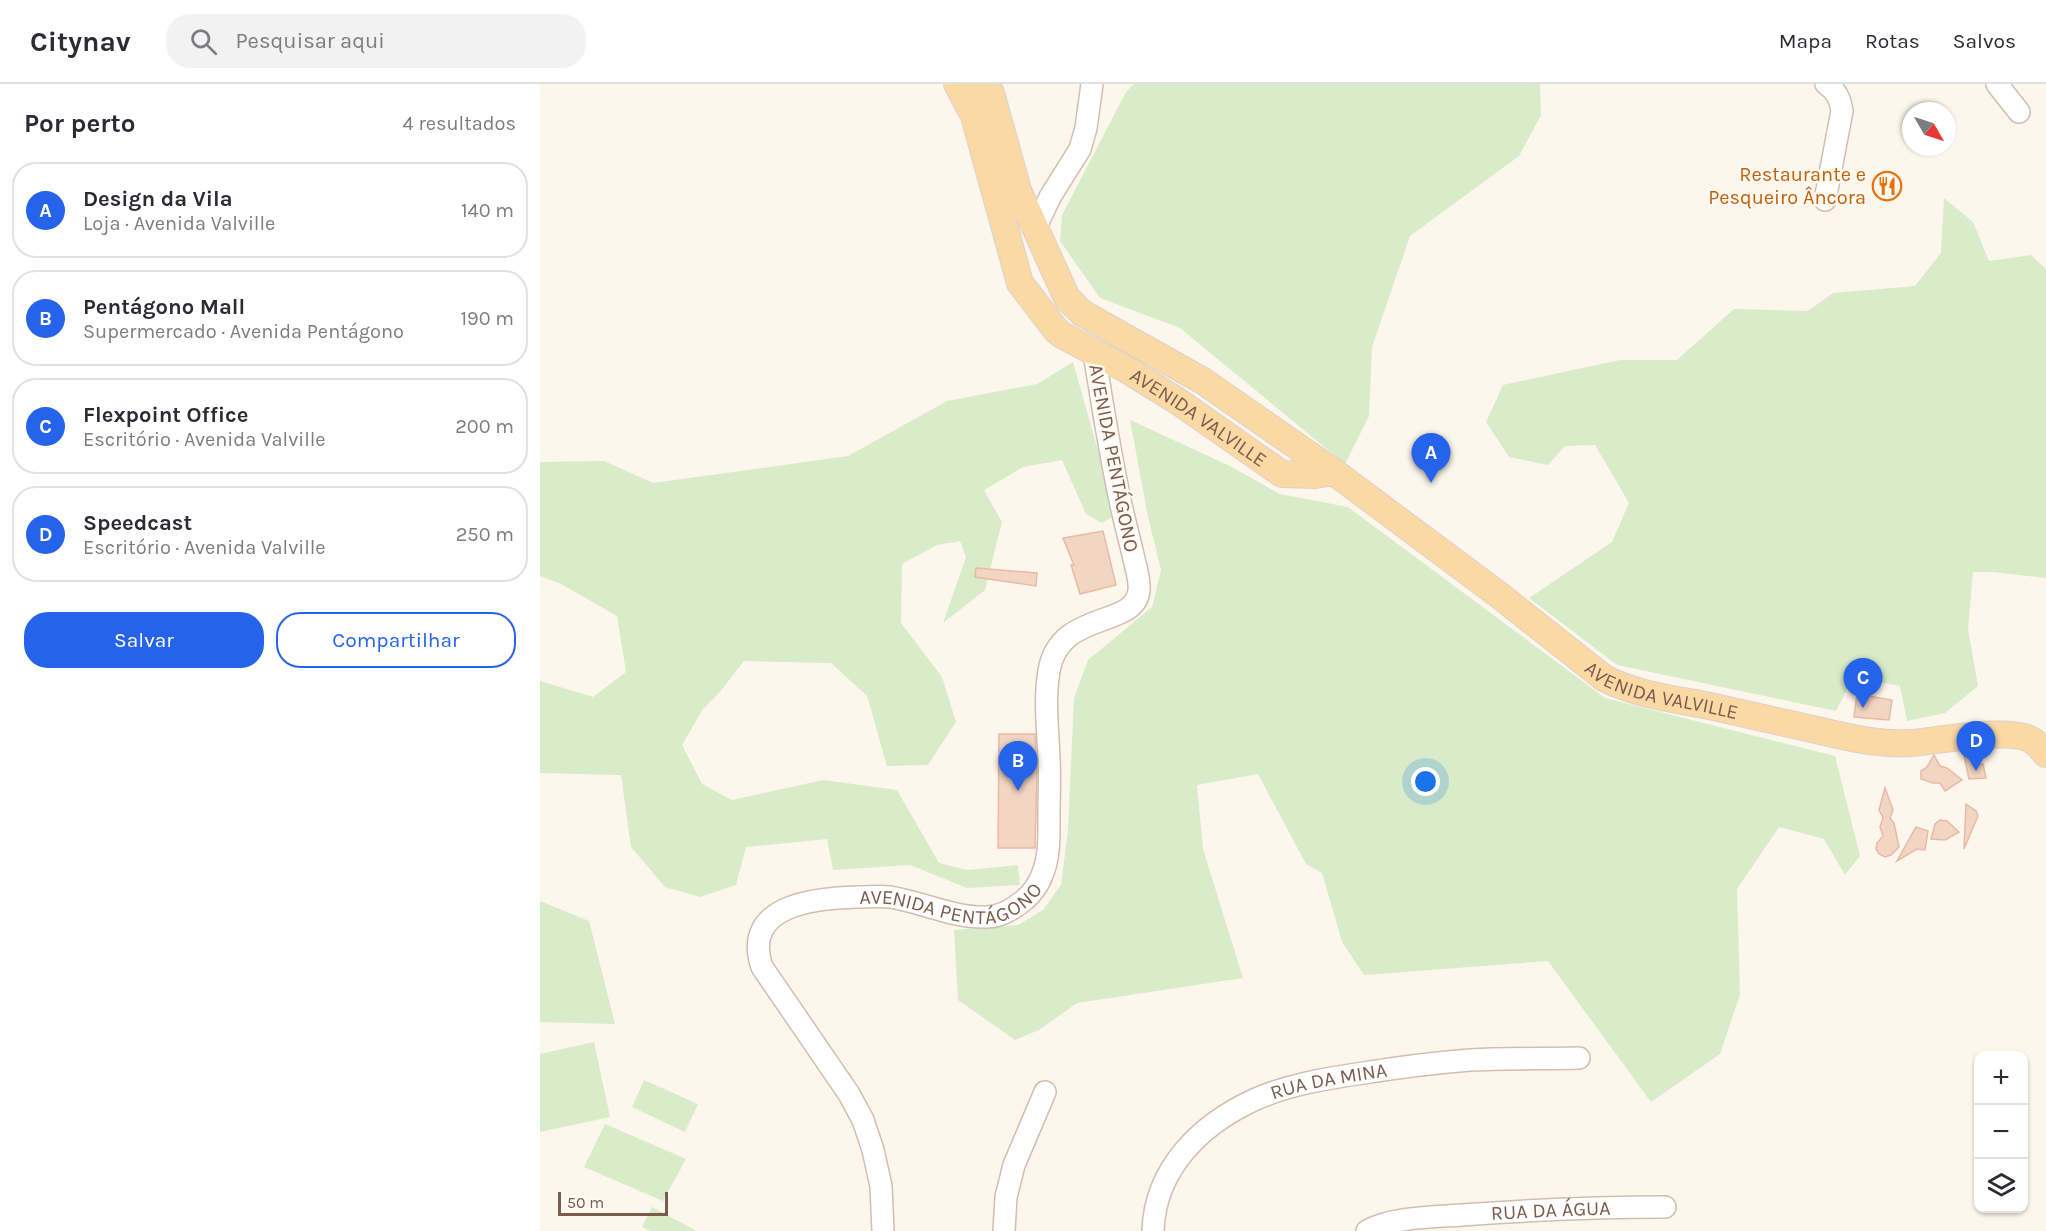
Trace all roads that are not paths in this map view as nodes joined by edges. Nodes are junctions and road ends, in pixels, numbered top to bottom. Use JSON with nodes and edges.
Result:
{"nodes":[{"id":1,"x":957,"y":84,"type":"edge"},
{"id":2,"x":985,"y":84,"type":"edge"},
{"id":3,"x":1092,"y":84,"type":"edge"},
{"id":4,"x":1826,"y":84,"type":"edge"},
{"id":5,"x":1997,"y":84,"type":"edge"},
{"id":6,"x":2019,"y":112,"type":"dead end"},
{"id":7,"x":1018,"y":190,"type":"junction"},
{"id":8,"x":1050,"y":197,"type":"junction"},
{"id":9,"x":1826,"y":200,"type":"dead end"},
{"id":10,"x":1035,"y":230,"type":"junction"},
{"id":11,"x":1075,"y":305,"type":"junction"},
{"id":12,"x":1043,"y":315,"type":"junction"},
{"id":13,"x":1062,"y":335,"type":"junction"},
{"id":14,"x":1094,"y":353,"type":"junction"},
{"id":15,"x":1259,"y":420,"type":"junction"},
{"id":16,"x":1225,"y":434,"type":"junction"},
{"id":17,"x":1334,"y":472,"type":"junction"},
{"id":18,"x":2046,"y":754,"type":"edge"},
{"id":19,"x":1579,"y":1058,"type":"dead end"},
{"id":20,"x":1045,"y":1092,"type":"dead end"},
{"id":21,"x":1665,"y":1207,"type":"dead end"},
{"id":22,"x":883,"y":1231,"type":"edge"},
{"id":23,"x":1004,"y":1231,"type":"edge"},
{"id":24,"x":1153,"y":1231,"type":"edge"},
{"id":25,"x":1366,"y":1231,"type":"edge"}],
"edges":[{"from":1,"to":12,"type":"main road"},
{"from":2,"to":7,"type":"main road"},
{"from":3,"to":8,"type":"street"},
{"from":4,"to":9,"type":"street"},
{"from":5,"to":6,"type":"street"},
{"from":7,"to":8,"type":"street"},
{"from":7,"to":10,"type":"main road"},
{"from":8,"to":10,"type":"street"},
{"from":10,"to":11,"type":"main road"},
{"from":11,"to":12,"type":"main road"},
{"from":11,"to":13,"type":"main road"},
{"from":11,"to":15,"type":"main road","name":"AVENIDA VALVILLE"},
{"from":12,"to":13,"type":"main road","name":"AVENIDA VALVILLE"},
{"from":13,"to":14,"type":"main road","name":"AVENIDA VALVILLE"},
{"from":14,"to":16,"type":"main road","name":"AVENIDA VALVILLE"},
{"from":14,"to":22,"type":"street","name":"AVENIDA PENTÁGONO"},
{"from":15,"to":16,"type":"main road"},
{"from":15,"to":17,"type":"main road","name":"AVENIDA VALVILLE"},
{"from":16,"to":17,"type":"main road","name":"AVENIDA VALVILLE"},
{"from":17,"to":18,"type":"main road","name":"AVENIDA VALVILLE"},
{"from":19,"to":24,"type":"street","name":"RUA DA MINA"},
{"from":20,"to":23,"type":"street"},
{"from":21,"to":25,"type":"street","name":"RUA DA ÁGUA"}]}
